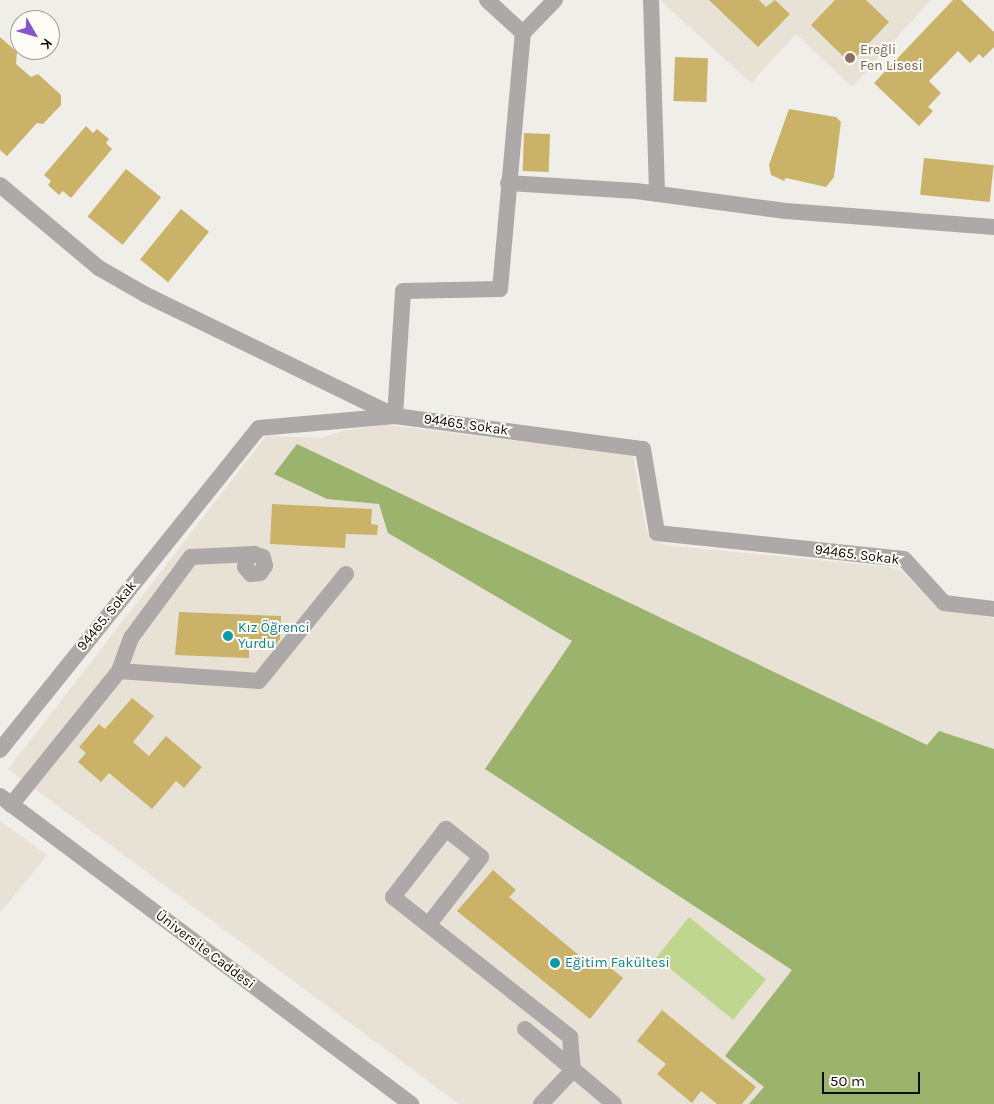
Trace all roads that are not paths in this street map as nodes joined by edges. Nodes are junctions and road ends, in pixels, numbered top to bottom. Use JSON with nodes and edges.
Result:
{"nodes":[{"id":1,"x":487,"y":0,"type":"edge"},
{"id":2,"x":555,"y":0,"type":"edge"},
{"id":3,"x":651,"y":0,"type":"edge"},
{"id":4,"x":523,"y":33,"type":"junction"},
{"id":5,"x":508,"y":183,"type":"junction"},
{"id":6,"x":0,"y":185,"type":"edge"},
{"id":7,"x":657,"y":194,"type":"junction"},
{"id":8,"x":994,"y":227,"type":"edge"},
{"id":9,"x":395,"y":416,"type":"junction"},
{"id":10,"x":254,"y":554,"type":"dead end"},
{"id":11,"x":346,"y":574,"type":"dead end"},
{"id":12,"x":994,"y":609,"type":"edge"},
{"id":13,"x":120,"y":671,"type":"junction"},
{"id":14,"x":0,"y":750,"type":"edge"},
{"id":15,"x":6,"y":800,"type":"edge"},
{"id":16,"x":429,"y":924,"type":"junction"},
{"id":17,"x":525,"y":1030,"type":"dead end"},
{"id":18,"x":573,"y":1070,"type":"junction"},
{"id":19,"x":411,"y":1104,"type":"edge"},
{"id":20,"x":540,"y":1104,"type":"edge"},
{"id":21,"x":614,"y":1104,"type":"edge"}],
"edges":[{"from":1,"to":4,"type":"street"},
{"from":2,"to":4,"type":"street"},
{"from":3,"to":7,"type":"street"},
{"from":4,"to":5,"type":"street"},
{"from":5,"to":7,"type":"street"},
{"from":5,"to":9,"type":"street"},
{"from":6,"to":9,"type":"street"},
{"from":7,"to":8,"type":"street"},
{"from":9,"to":12,"type":"street","name":"94465. Sokak"},
{"from":9,"to":14,"type":"street","name":"94465. Sokak"},
{"from":10,"to":13,"type":"street"},
{"from":11,"to":13,"type":"street"},
{"from":13,"to":15,"type":"street"},
{"from":15,"to":19,"type":"street","name":"Üniversite Caddesi"},
{"from":16,"to":16,"type":"street"},
{"from":16,"to":18,"type":"street"},
{"from":17,"to":18,"type":"street"},
{"from":18,"to":20,"type":"street"},
{"from":18,"to":21,"type":"street"}]}
